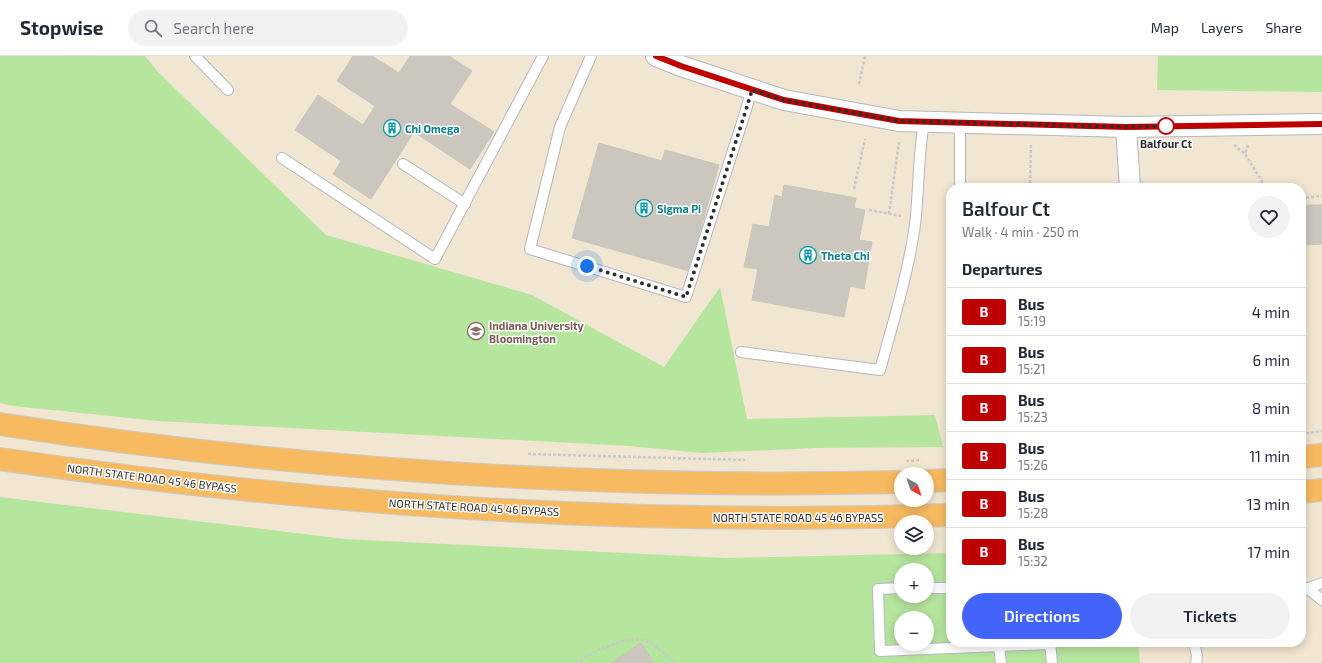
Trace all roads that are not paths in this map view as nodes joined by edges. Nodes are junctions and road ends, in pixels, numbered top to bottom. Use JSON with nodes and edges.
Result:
{"nodes":[{"id":1,"x":195,"y":56,"type":"edge"},
{"id":2,"x":543,"y":56,"type":"edge"},
{"id":3,"x":591,"y":56,"type":"edge"},
{"id":4,"x":656,"y":56,"type":"edge"},
{"id":5,"x":228,"y":90,"type":"dead end"},
{"id":6,"x":752,"y":90,"type":"junction"},
{"id":7,"x":924,"y":122,"type":"junction"},
{"id":8,"x":960,"y":123,"type":"junction"},
{"id":9,"x":1322,"y":124,"type":"edge"},
{"id":10,"x":1126,"y":127,"type":"junction"},
{"id":11,"x":282,"y":158,"type":"dead end"},
{"id":12,"x":403,"y":164,"type":"dead end"},
{"id":13,"x":960,"y":183,"type":"edge"},
{"id":14,"x":1130,"y":183,"type":"edge"},
{"id":15,"x":465,"y":204,"type":"junction"},
{"id":16,"x":740,"y":352,"type":"dead end"},
{"id":17,"x":0,"y":424,"type":"edge"},
{"id":18,"x":1322,"y":455,"type":"edge"},
{"id":19,"x":1306,"y":457,"type":"edge"},
{"id":20,"x":0,"y":459,"type":"edge"},
{"id":21,"x":894,"y":472,"type":"edge"},
{"id":22,"x":934,"y":473,"type":"edge"},
{"id":23,"x":946,"y":478,"type":"edge"},
{"id":24,"x":1322,"y":490,"type":"edge"},
{"id":25,"x":1306,"y":492,"type":"edge"},
{"id":26,"x":946,"y":515,"type":"edge"},
{"id":27,"x":1322,"y":583,"type":"edge"},
{"id":28,"x":894,"y":588,"type":"edge"},
{"id":29,"x":934,"y":588,"type":"edge"},
{"id":30,"x":946,"y":588,"type":"edge"},
{"id":31,"x":1306,"y":588,"type":"edge"},
{"id":32,"x":1306,"y":590,"type":"edge"},
{"id":33,"x":1322,"y":600,"type":"edge"},
{"id":34,"x":975,"y":647,"type":"edge"},
{"id":35,"x":999,"y":647,"type":"edge"},
{"id":36,"x":1050,"y":647,"type":"edge"},
{"id":37,"x":1195,"y":647,"type":"edge"},
{"id":38,"x":1001,"y":663,"type":"edge"},
{"id":39,"x":1052,"y":663,"type":"edge"},
{"id":40,"x":1196,"y":663,"type":"edge"}],
"edges":[{"from":1,"to":5,"type":"lane"},
{"from":2,"to":15,"type":"lane"},
{"from":3,"to":6,"type":"lane"},
{"from":4,"to":6,"type":"street"},
{"from":6,"to":7,"type":"street"},
{"from":7,"to":8,"type":"street"},
{"from":7,"to":16,"type":"lane"},
{"from":8,"to":10,"type":"street"},
{"from":8,"to":13,"type":"lane"},
{"from":9,"to":10,"type":"street"},
{"from":10,"to":14,"type":"street"},
{"from":11,"to":15,"type":"lane"},
{"from":12,"to":15,"type":"lane"},
{"from":17,"to":21,"type":"highway"},
{"from":18,"to":19,"type":"highway"},
{"from":20,"to":26,"type":"highway","name":"NORTH STATE ROAD 45 46 BYPASS"},
{"from":22,"to":23,"type":"highway"},
{"from":24,"to":25,"type":"highway"},
{"from":27,"to":31,"type":"lane"},
{"from":28,"to":34,"type":"lane"},
{"from":29,"to":30,"type":"lane"},
{"from":32,"to":33,"type":"lane"},
{"from":35,"to":38,"type":"lane"},
{"from":36,"to":39,"type":"lane"},
{"from":37,"to":40,"type":"lane"}]}
